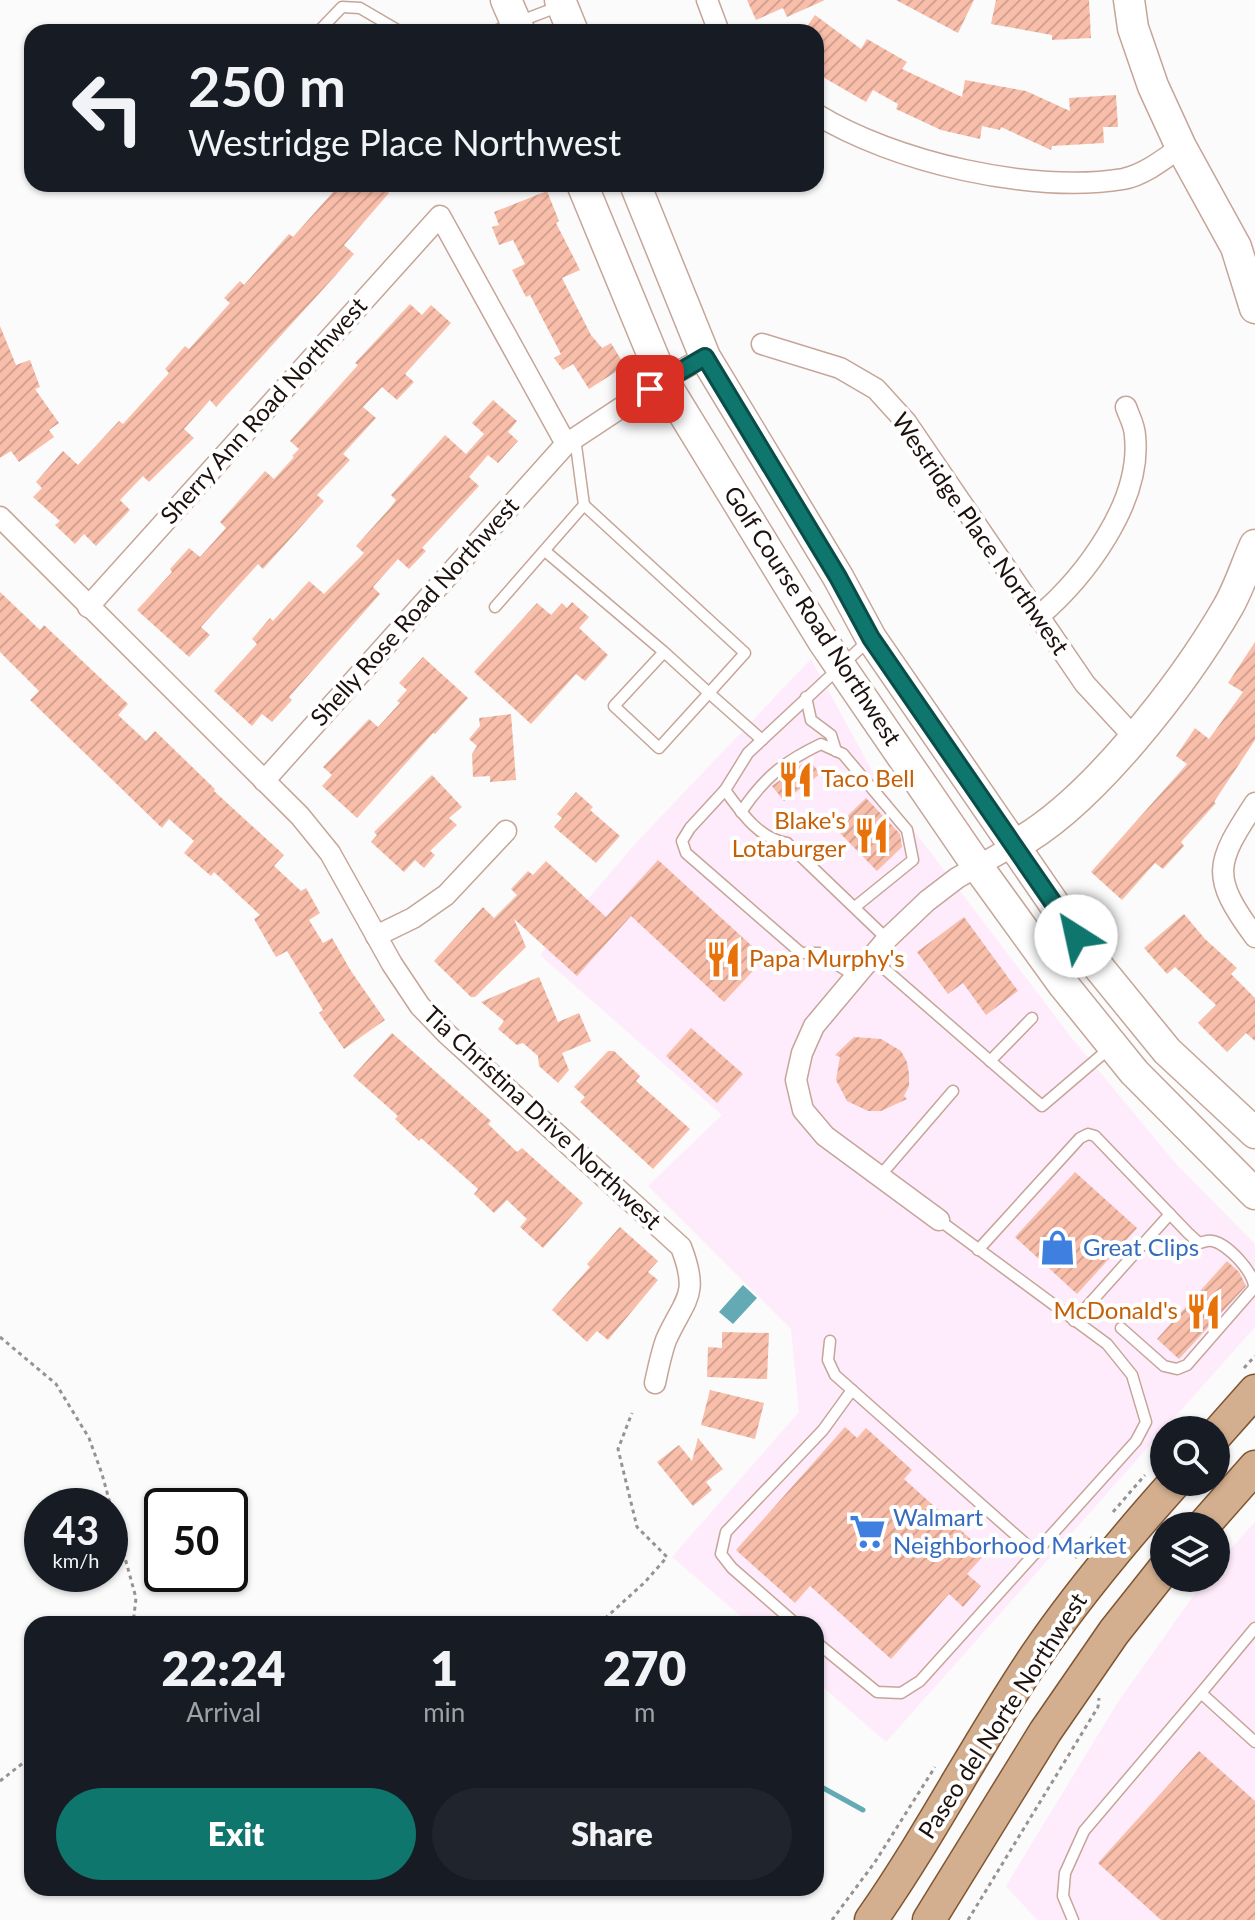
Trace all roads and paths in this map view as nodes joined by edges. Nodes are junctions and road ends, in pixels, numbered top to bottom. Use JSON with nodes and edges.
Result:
{"nodes":[{"id":1,"x":707,"y":0,"type":"edge"},
{"id":2,"x":1129,"y":0,"type":"edge"},
{"id":3,"x":565,"y":13,"type":"edge"},
{"id":4,"x":508,"y":21,"type":"edge"},
{"id":5,"x":326,"y":24,"type":"edge"},
{"id":6,"x":385,"y":24,"type":"edge"},
{"id":7,"x":716,"y":24,"type":"edge"},
{"id":8,"x":824,"y":118,"type":"edge"},
{"id":9,"x":1181,"y":147,"type":"junction"},
{"id":10,"x":585,"y":192,"type":"edge"},
{"id":11,"x":638,"y":192,"type":"edge"},
{"id":12,"x":1255,"y":308,"type":"edge"},
{"id":13,"x":762,"y":344,"type":"dead end"},
{"id":14,"x":705,"y":357,"type":"junction"},
{"id":15,"x":663,"y":380,"type":"junction"},
{"id":16,"x":1126,"y":407,"type":"dead end"},
{"id":17,"x":571,"y":441,"type":"junction"},
{"id":18,"x":584,"y":505,"type":"junction"},
{"id":19,"x":0,"y":517,"type":"edge"},
{"id":20,"x":1255,"y":545,"type":"edge"},
{"id":21,"x":545,"y":551,"type":"junction"},
{"id":22,"x":88,"y":607,"type":"junction"},
{"id":23,"x":495,"y":607,"type":"dead end"},
{"id":24,"x":1038,"y":617,"type":"junction"},
{"id":25,"x":871,"y":638,"type":"junction"},
{"id":26,"x":664,"y":652,"type":"junction"},
{"id":27,"x":839,"y":665,"type":"junction"},
{"id":28,"x":709,"y":693,"type":"junction"},
{"id":29,"x":806,"y":697,"type":"junction"},
{"id":30,"x":1133,"y":736,"type":"junction"},
{"id":31,"x":762,"y":740,"type":"junction"},
{"id":32,"x":836,"y":751,"type":"junction"},
{"id":33,"x":264,"y":781,"type":"junction"},
{"id":34,"x":725,"y":790,"type":"junction"},
{"id":35,"x":1255,"y":803,"type":"edge"},
{"id":36,"x":741,"y":812,"type":"junction"},
{"id":37,"x":506,"y":831,"type":"dead end"},
{"id":38,"x":1013,"y":846,"type":"junction"},
{"id":39,"x":978,"y":867,"type":"junction"},
{"id":40,"x":855,"y":907,"type":"junction"},
{"id":41,"x":376,"y":936,"type":"junction"},
{"id":42,"x":1255,"y":937,"type":"edge"},
{"id":43,"x":887,"y":939,"type":"junction"},
{"id":44,"x":871,"y":957,"type":"junction"},
{"id":45,"x":855,"y":976,"type":"junction"},
{"id":46,"x":1032,"y":1018,"type":"dead end"},
{"id":47,"x":1113,"y":1046,"type":"junction"},
{"id":48,"x":990,"y":1061,"type":"junction"},
{"id":49,"x":953,"y":1091,"type":"dead end"},
{"id":50,"x":1255,"y":1133,"type":"edge"},
{"id":51,"x":879,"y":1177,"type":"junction"},
{"id":52,"x":1255,"y":1194,"type":"edge"},
{"id":53,"x":1170,"y":1214,"type":"junction"},
{"id":54,"x":939,"y":1220,"type":"joint"},
{"id":55,"x":978,"y":1250,"type":"junction"},
{"id":56,"x":1074,"y":1321,"type":"junction"},
{"id":57,"x":1121,"y":1328,"type":"dead end"},
{"id":58,"x":0,"y":1337,"type":"edge"},
{"id":59,"x":830,"y":1341,"type":"dead end"},
{"id":60,"x":655,"y":1383,"type":"dead end"},
{"id":61,"x":852,"y":1390,"type":"junction"},
{"id":62,"x":1255,"y":1391,"type":"edge"},
{"id":63,"x":632,"y":1413,"type":"dead end"},
{"id":64,"x":1230,"y":1419,"type":"edge"},
{"id":65,"x":1255,"y":1467,"type":"edge"},
{"id":66,"x":1163,"y":1496,"type":"edge"},
{"id":67,"x":1215,"y":1512,"type":"edge"},
{"id":68,"x":1036,"y":1553,"type":"junction"},
{"id":69,"x":1150,"y":1587,"type":"edge"},
{"id":70,"x":134,"y":1616,"type":"edge"},
{"id":71,"x":608,"y":1616,"type":"edge"},
{"id":72,"x":787,"y":1616,"type":"edge"},
{"id":73,"x":1255,"y":1628,"type":"edge"},
{"id":74,"x":824,"y":1649,"type":"edge"},
{"id":75,"x":1201,"y":1693,"type":"junction"},
{"id":76,"x":1100,"y":1695,"type":"dead end"},
{"id":77,"x":1255,"y":1742,"type":"edge"},
{"id":78,"x":24,"y":1762,"type":"edge"},
{"id":79,"x":0,"y":1781,"type":"edge"},
{"id":80,"x":871,"y":1920,"type":"edge"},
{"id":81,"x":929,"y":1920,"type":"edge"},
{"id":82,"x":968,"y":1920,"type":"edge"},
{"id":83,"x":1073,"y":1920,"type":"edge"}],
"edges":[{"from":1,"to":7,"type":"street"},
{"from":2,"to":9,"type":"main road"},
{"from":3,"to":4,"type":"lane"},
{"from":5,"to":6,"type":"lane"},
{"from":8,"to":9,"type":"street"},
{"from":9,"to":12,"type":"main road"},
{"from":10,"to":15,"type":"main road","name":"Golf Course Road Northwest"},
{"from":11,"to":14,"type":"main road","name":"Golf Course Road Northwest"},
{"from":13,"to":24,"type":"street","name":"Westridge Place Northwest"},
{"from":14,"to":15,"type":"street"},
{"from":14,"to":25,"type":"main road","name":"Golf Course Road Northwest"},
{"from":15,"to":17,"type":"street"},
{"from":15,"to":27,"type":"main road","name":"Golf Course Road Northwest"},
{"from":16,"to":24,"type":"street"},
{"from":17,"to":18,"type":"lane"},
{"from":17,"to":22,"type":"street","name":"Sherry Ann Road Northwest"},
{"from":17,"to":33,"type":"street","name":"Shelly Rose Road Northwest"},
{"from":18,"to":21,"type":"lane"},
{"from":18,"to":28,"type":"lane"},
{"from":19,"to":22,"type":"street","name":"Tia Christina Drive Northwest"},
{"from":20,"to":30,"type":"main road"},
{"from":21,"to":23,"type":"lane"},
{"from":21,"to":26,"type":"lane"},
{"from":22,"to":33,"type":"street","name":"Tia Christina Drive Northwest"},
{"from":24,"to":30,"type":"street","name":"Westridge Place Northwest"},
{"from":25,"to":27,"type":"lane"},
{"from":25,"to":38,"type":"main road","name":"Golf Course Road Northwest"},
{"from":26,"to":28,"type":"lane"},
{"from":26,"to":28,"type":"lane"},
{"from":27,"to":29,"type":"lane"},
{"from":27,"to":39,"type":"main road","name":"Golf Course Road Northwest"},
{"from":28,"to":31,"type":"lane"},
{"from":29,"to":31,"type":"lane"},
{"from":29,"to":32,"type":"lane"},
{"from":30,"to":38,"type":"main road"},
{"from":31,"to":34,"type":"lane"},
{"from":32,"to":36,"type":"lane"},
{"from":32,"to":40,"type":"lane"},
{"from":33,"to":41,"type":"street","name":"Tia Christina Drive Northwest"},
{"from":34,"to":36,"type":"lane"},
{"from":34,"to":45,"type":"lane"},
{"from":35,"to":42,"type":"street"},
{"from":36,"to":40,"type":"lane"},
{"from":37,"to":41,"type":"street"},
{"from":38,"to":39,"type":"street"},
{"from":38,"to":50,"type":"main road","name":"Golf Course Road Northwest"},
{"from":39,"to":43,"type":"street"},
{"from":39,"to":47,"type":"main road","name":"Golf Course Road Northwest"},
{"from":40,"to":43,"type":"lane"},
{"from":41,"to":60,"type":"street","name":"Tia Christina Drive Northwest"},
{"from":43,"to":44,"type":"street"},
{"from":44,"to":45,"type":"street"},
{"from":44,"to":48,"type":"lane"},
{"from":45,"to":51,"type":"street"},
{"from":46,"to":48,"type":"lane"},
{"from":47,"to":48,"type":"lane"},
{"from":47,"to":52,"type":"main road","name":"Golf Course Road Northwest"},
{"from":49,"to":51,"type":"lane"},
{"from":51,"to":54,"type":"street"},
{"from":53,"to":55,"type":"lane"},
{"from":53,"to":56,"type":"lane"},
{"from":53,"to":57,"type":"lane"},
{"from":54,"to":55,"type":"lane"},
{"from":55,"to":56,"type":"lane"},
{"from":56,"to":68,"type":"lane"},
{"from":58,"to":70,"type":"path"},
{"from":59,"to":61,"type":"lane"},
{"from":61,"to":68,"type":"lane"},
{"from":61,"to":72,"type":"lane"},
{"from":62,"to":64,"type":"main road"},
{"from":63,"to":71,"type":"path"},
{"from":65,"to":67,"type":"main road"},
{"from":66,"to":80,"type":"main road","name":"Paseo del Norte Northwest"},
{"from":68,"to":74,"type":"lane"},
{"from":69,"to":81,"type":"main road","name":"Paseo del Norte Northwest"},
{"from":73,"to":75,"type":"lane"},
{"from":75,"to":77,"type":"lane"},
{"from":75,"to":83,"type":"lane"},
{"from":76,"to":82,"type":"path"},
{"from":78,"to":79,"type":"path"}]}
